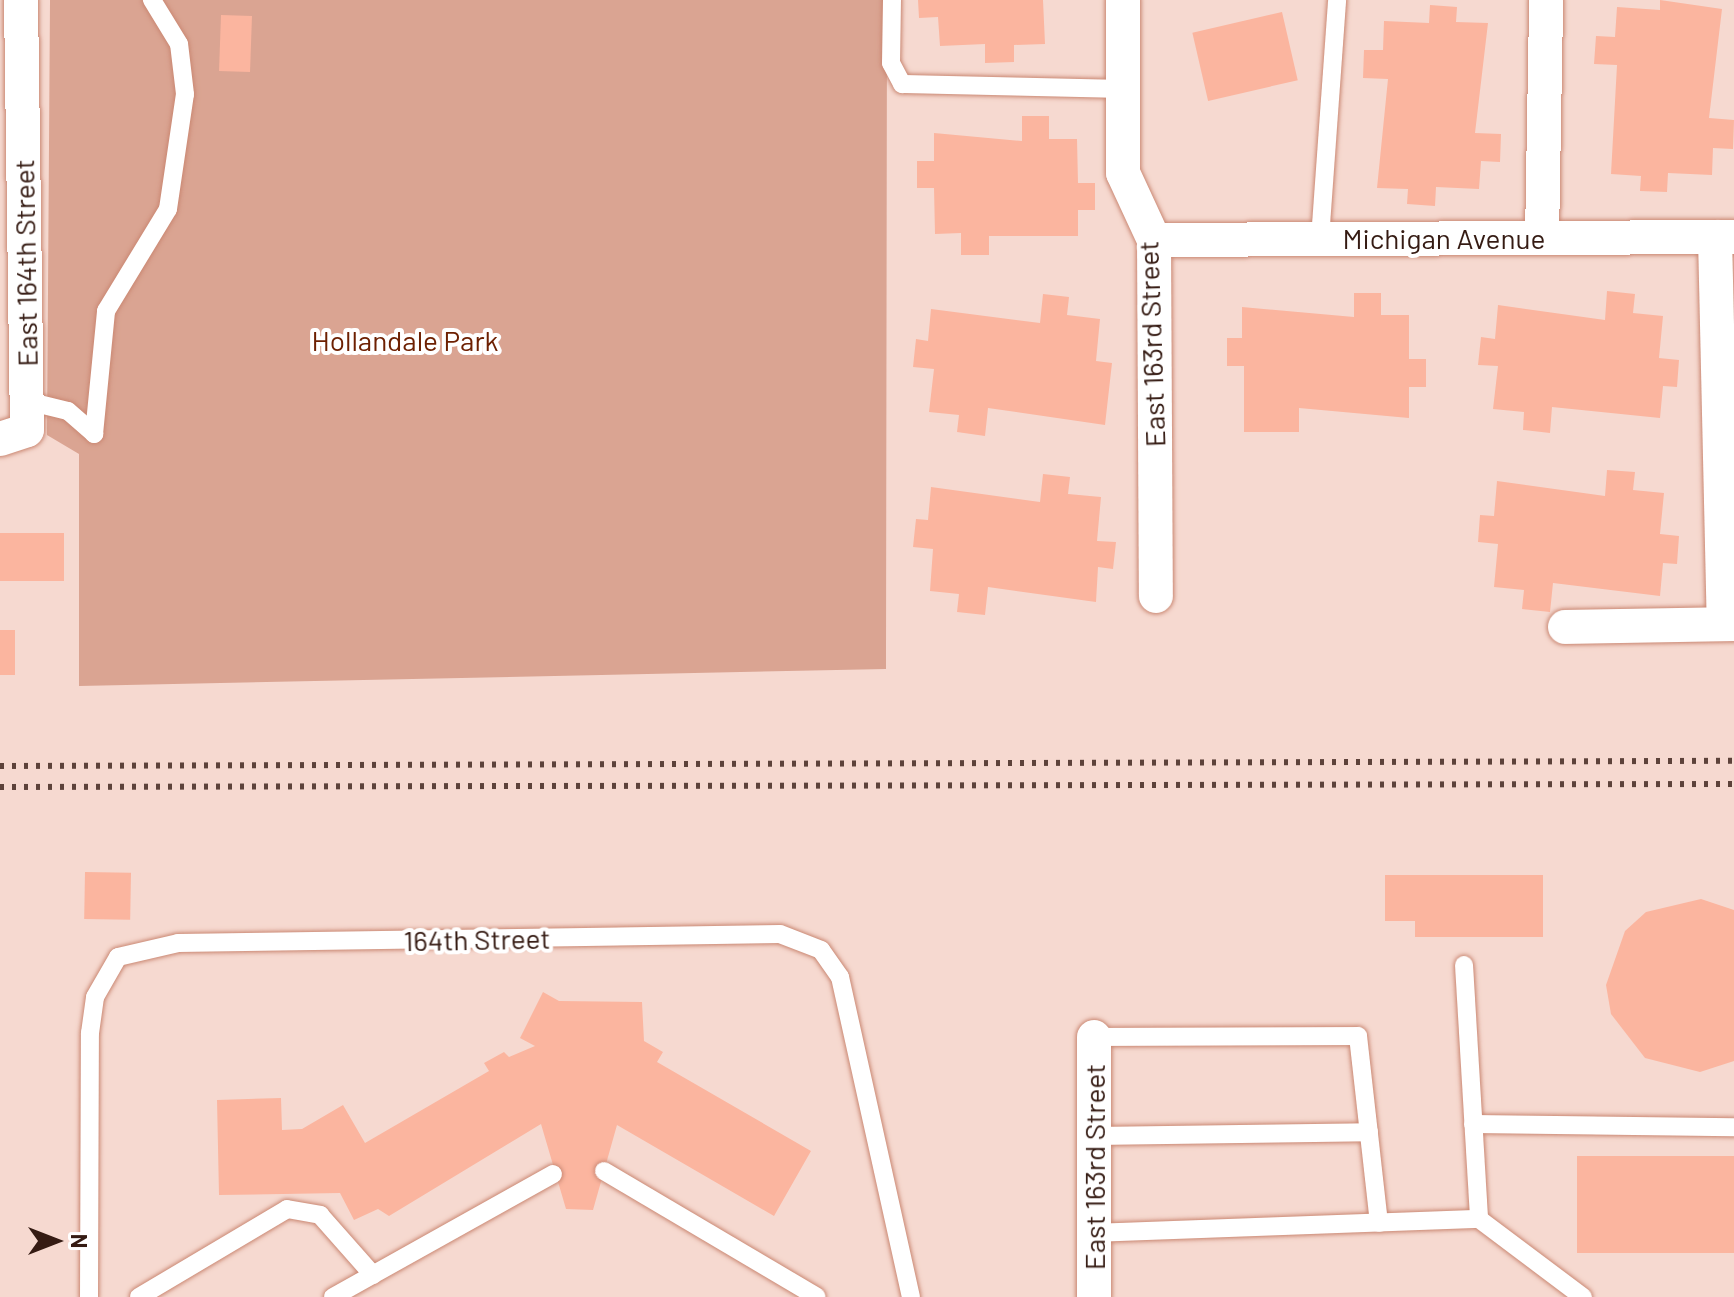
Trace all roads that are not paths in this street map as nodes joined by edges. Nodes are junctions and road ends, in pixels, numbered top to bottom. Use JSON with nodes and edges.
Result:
{"nodes":[{"id":1,"x":21,"y":0,"type":"edge"},
{"id":2,"x":152,"y":0,"type":"edge"},
{"id":3,"x":892,"y":0,"type":"edge"},
{"id":4,"x":1123,"y":0,"type":"edge"},
{"id":5,"x":1337,"y":0,"type":"edge"},
{"id":6,"x":1546,"y":0,"type":"edge"},
{"id":7,"x":1126,"y":89,"type":"junction"},
{"id":8,"x":1724,"y":237,"type":"edge"},
{"id":9,"x":1542,"y":238,"type":"junction"},
{"id":10,"x":1320,"y":239,"type":"junction"},
{"id":11,"x":1154,"y":240,"type":"junction"},
{"id":12,"x":18,"y":423,"type":"edge"},
{"id":13,"x":1156,"y":596,"type":"dead end"},
{"id":14,"x":1729,"y":624,"type":"edge"},
{"id":15,"x":1565,"y":627,"type":"dead end"},
{"id":16,"x":1464,"y":965,"type":"dead end"},
{"id":17,"x":1094,"y":1037,"type":"joint"},
{"id":18,"x":1473,"y":1124,"type":"junction"},
{"id":19,"x":1734,"y":1127,"type":"edge"},
{"id":20,"x":1369,"y":1132,"type":"junction"},
{"id":21,"x":1094,"y":1136,"type":"junction"},
{"id":22,"x":604,"y":1171,"type":"dead end"},
{"id":23,"x":553,"y":1174,"type":"dead end"},
{"id":24,"x":1479,"y":1219,"type":"junction"},
{"id":25,"x":1379,"y":1223,"type":"junction"},
{"id":26,"x":1094,"y":1233,"type":"junction"},
{"id":27,"x":373,"y":1275,"type":"junction"},
{"id":28,"x":89,"y":1297,"type":"edge"},
{"id":29,"x":139,"y":1297,"type":"edge"},
{"id":30,"x":333,"y":1297,"type":"edge"},
{"id":31,"x":817,"y":1297,"type":"edge"},
{"id":32,"x":911,"y":1297,"type":"edge"},
{"id":33,"x":1094,"y":1297,"type":"edge"},
{"id":34,"x":1583,"y":1297,"type":"edge"}],
"edges":[{"from":1,"to":12,"type":"street","name":"East 164th Street"},
{"from":2,"to":12,"type":"lane"},
{"from":3,"to":7,"type":"lane"},
{"from":4,"to":7,"type":"street","name":"East 163rd Street"},
{"from":5,"to":10,"type":"lane"},
{"from":6,"to":9,"type":"street"},
{"from":7,"to":11,"type":"street","name":"East 163rd Street"},
{"from":8,"to":9,"type":"street","name":"Michigan Avenue"},
{"from":8,"to":14,"type":"street"},
{"from":9,"to":10,"type":"street","name":"Michigan Avenue"},
{"from":10,"to":11,"type":"street","name":"Michigan Avenue"},
{"from":11,"to":13,"type":"street","name":"East 163rd Street"},
{"from":14,"to":15,"type":"street"},
{"from":16,"to":18,"type":"lane"},
{"from":17,"to":20,"type":"lane"},
{"from":17,"to":21,"type":"street","name":"East 163rd Street"},
{"from":18,"to":19,"type":"lane"},
{"from":18,"to":24,"type":"lane"},
{"from":20,"to":21,"type":"lane"},
{"from":20,"to":25,"type":"lane"},
{"from":21,"to":26,"type":"street","name":"East 163rd Street"},
{"from":22,"to":31,"type":"lane"},
{"from":23,"to":27,"type":"lane"},
{"from":24,"to":25,"type":"lane"},
{"from":24,"to":34,"type":"lane"},
{"from":25,"to":26,"type":"lane"},
{"from":26,"to":33,"type":"street","name":"East 163rd Street"},
{"from":27,"to":29,"type":"lane"},
{"from":27,"to":30,"type":"lane"},
{"from":28,"to":32,"type":"lane","name":"164th Street"}]}
